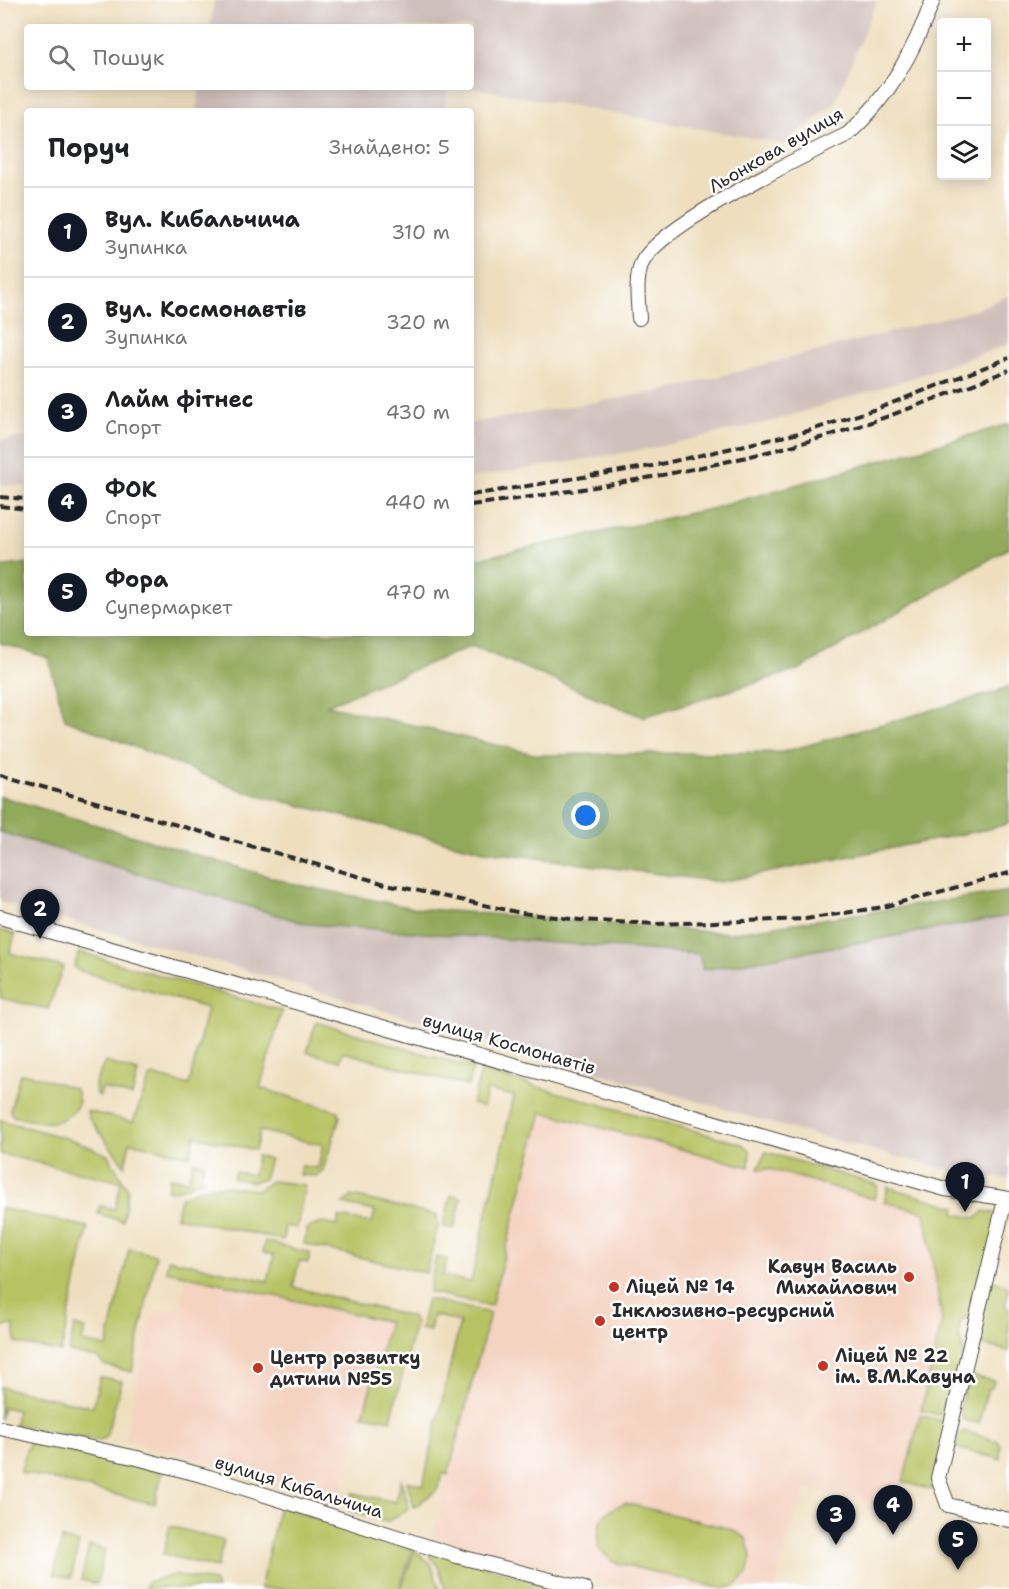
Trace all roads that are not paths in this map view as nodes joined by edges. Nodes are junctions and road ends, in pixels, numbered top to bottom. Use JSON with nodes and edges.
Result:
{"nodes":[{"id":1,"x":933,"y":0,"type":"edge"},
{"id":2,"x":639,"y":318,"type":"dead end"},
{"id":3,"x":0,"y":917,"type":"edge"},
{"id":4,"x":1007,"y":1199,"type":"edge"},
{"id":5,"x":0,"y":1428,"type":"edge"},
{"id":6,"x":1009,"y":1520,"type":"edge"},
{"id":7,"x":585,"y":1589,"type":"edge"}],
"edges":[{"from":1,"to":2,"type":"street","name":"Льонкова вулиця"},
{"from":3,"to":4,"type":"street","name":"вулиця Космонавтів"},
{"from":4,"to":6,"type":"street"},
{"from":5,"to":7,"type":"street","name":"вулиця Кибальчича"}]}
